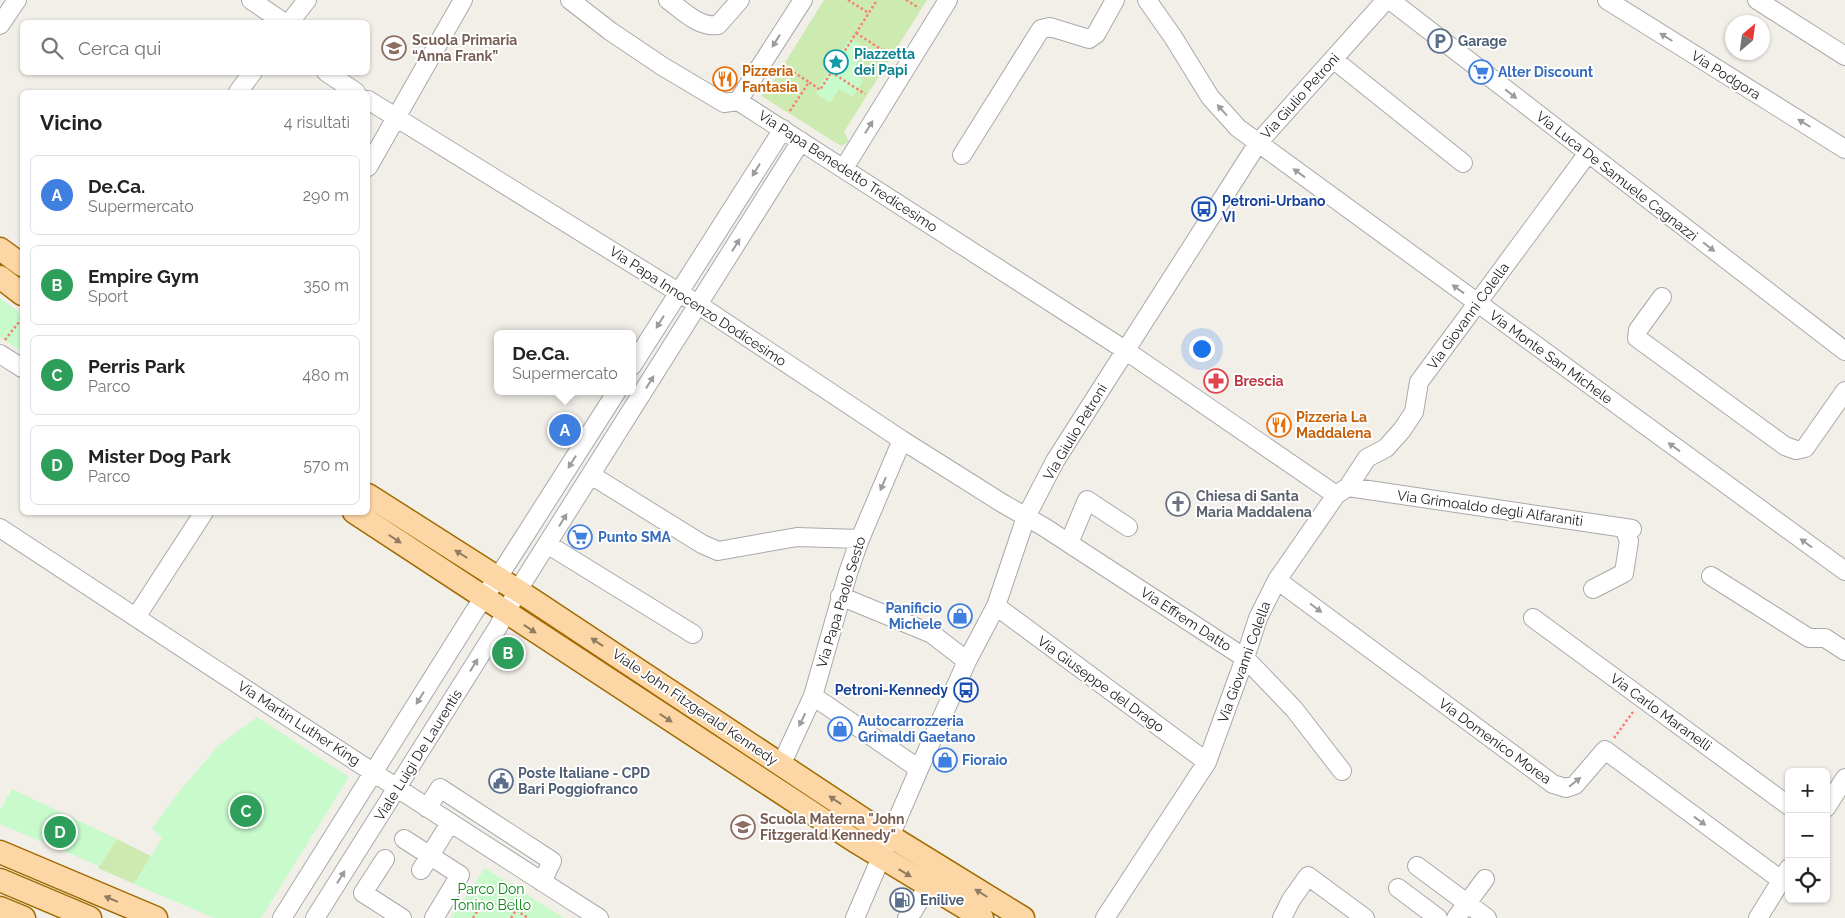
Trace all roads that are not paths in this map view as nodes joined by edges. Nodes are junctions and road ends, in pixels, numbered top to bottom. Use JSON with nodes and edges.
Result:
{"nodes":[{"id":1,"x":17,"y":0,"type":"edge"},
{"id":2,"x":251,"y":0,"type":"edge"},
{"id":3,"x":306,"y":0,"type":"edge"},
{"id":4,"x":463,"y":0,"type":"edge"},
{"id":5,"x":570,"y":0,"type":"edge"},
{"id":6,"x":668,"y":0,"type":"edge"},
{"id":7,"x":740,"y":0,"type":"edge"},
{"id":8,"x":802,"y":0,"type":"edge"},
{"id":9,"x":948,"y":0,"type":"edge"},
{"id":10,"x":1115,"y":0,"type":"edge"},
{"id":11,"x":1147,"y":0,"type":"edge"},
{"id":12,"x":1606,"y":0,"type":"edge"},
{"id":13,"x":1757,"y":0,"type":"edge"},
{"id":14,"x":1382,"y":2,"type":"edge"},
{"id":15,"x":281,"y":20,"type":"edge"},
{"id":16,"x":291,"y":20,"type":"edge"},
{"id":17,"x":0,"y":25,"type":"edge"},
{"id":18,"x":1845,"y":56,"type":"edge"},
{"id":19,"x":1333,"y":59,"type":"junction"},
{"id":20,"x":251,"y":75,"type":"edge"},
{"id":21,"x":330,"y":75,"type":"edge"},
{"id":22,"x":240,"y":90,"type":"edge"},
{"id":23,"x":353,"y":90,"type":"edge"},
{"id":24,"x":370,"y":101,"type":"edge"},
{"id":25,"x":738,"y":101,"type":"junction"},
{"id":26,"x":396,"y":119,"type":"junction"},
{"id":27,"x":782,"y":129,"type":"junction"},
{"id":28,"x":801,"y":141,"type":"junction"},
{"id":29,"x":1258,"y":143,"type":"junction"},
{"id":30,"x":1845,"y":149,"type":"edge"},
{"id":31,"x":1588,"y":153,"type":"junction"},
{"id":32,"x":962,"y":155,"type":"dead end"},
{"id":33,"x":1463,"y":163,"type":"dead end"},
{"id":34,"x":370,"y":164,"type":"edge"},
{"id":35,"x":844,"y":168,"type":"junction"},
{"id":36,"x":0,"y":249,"type":"edge"},
{"id":37,"x":20,"y":264,"type":"edge"},
{"id":38,"x":0,"y":277,"type":"edge"},
{"id":39,"x":20,"y":292,"type":"edge"},
{"id":40,"x":680,"y":292,"type":"junction"},
{"id":41,"x":1662,"y":297,"type":"dead end"},
{"id":42,"x":1477,"y":303,"type":"junction"},
{"id":43,"x":699,"y":304,"type":"junction"},
{"id":44,"x":1,"y":349,"type":"edge"},
{"id":45,"x":1125,"y":350,"type":"junction"},
{"id":46,"x":1845,"y":351,"type":"edge"},
{"id":47,"x":636,"y":360,"type":"edge"},
{"id":48,"x":20,"y":366,"type":"edge"},
{"id":49,"x":1845,"y":392,"type":"edge"},
{"id":50,"x":614,"y":395,"type":"edge"},
{"id":51,"x":902,"y":440,"type":"junction"},
{"id":52,"x":591,"y":475,"type":"junction"},
{"id":53,"x":1342,"y":491,"type":"junction"},
{"id":54,"x":370,"y":496,"type":"edge"},
{"id":55,"x":202,"y":515,"type":"edge"},
{"id":56,"x":359,"y":515,"type":"edge"},
{"id":57,"x":1026,"y":516,"type":"junction"},
{"id":58,"x":1128,"y":527,"type":"dead end"},
{"id":59,"x":0,"y":528,"type":"edge"},
{"id":60,"x":860,"y":539,"type":"junction"},
{"id":61,"x":1069,"y":543,"type":"junction"},
{"id":62,"x":547,"y":544,"type":"junction"},
{"id":63,"x":1845,"y":571,"type":"edge"},
{"id":64,"x":1711,"y":576,"type":"dead end"},
{"id":65,"x":498,"y":577,"type":"junction"},
{"id":66,"x":1277,"y":580,"type":"junction"},
{"id":67,"x":1593,"y":589,"type":"dead end"},
{"id":68,"x":518,"y":590,"type":"junction"},
{"id":69,"x":840,"y":596,"type":"junction"},
{"id":70,"x":483,"y":597,"type":"junction"},
{"id":71,"x":996,"y":606,"type":"junction"},
{"id":72,"x":507,"y":613,"type":"junction"},
{"id":73,"x":136,"y":617,"type":"junction"},
{"id":74,"x":1533,"y":618,"type":"dead end"},
{"id":75,"x":693,"y":634,"type":"dead end"},
{"id":76,"x":1845,"y":651,"type":"edge"},
{"id":77,"x":1245,"y":658,"type":"junction"},
{"id":78,"x":967,"y":661,"type":"junction"},
{"id":79,"x":813,"y":696,"type":"junction"},
{"id":80,"x":1207,"y":762,"type":"junction"},
{"id":81,"x":781,"y":764,"type":"junction"},
{"id":82,"x":919,"y":769,"type":"junction"},
{"id":83,"x":1342,"y":771,"type":"dead end"},
{"id":84,"x":374,"y":772,"type":"junction"},
{"id":85,"x":1845,"y":778,"type":"edge"},
{"id":86,"x":397,"y":788,"type":"junction"},
{"id":87,"x":1830,"y":802,"type":"edge"},
{"id":88,"x":1785,"y":803,"type":"edge"},
{"id":89,"x":427,"y":808,"type":"junction"},
{"id":90,"x":450,"y":823,"type":"junction"},
{"id":91,"x":890,"y":836,"type":"junction"},
{"id":92,"x":404,"y":839,"type":"dead end"},
{"id":93,"x":0,"y":852,"type":"edge"},
{"id":94,"x":882,"y":858,"type":"junction"},
{"id":95,"x":385,"y":859,"type":"dead end"},
{"id":96,"x":426,"y":863,"type":"junction"},
{"id":97,"x":1417,"y":866,"type":"dead end"},
{"id":98,"x":1785,"y":874,"type":"edge"},
{"id":99,"x":1485,"y":879,"type":"dead end"},
{"id":100,"x":0,"y":880,"type":"edge"},
{"id":101,"x":542,"y":882,"type":"junction"},
{"id":102,"x":928,"y":886,"type":"junction"},
{"id":103,"x":1398,"y":888,"type":"dead end"},
{"id":104,"x":1467,"y":903,"type":"junction"},
{"id":105,"x":0,"y":908,"type":"edge"},
{"id":106,"x":915,"y":916,"type":"edge"},
{"id":107,"x":24,"y":918,"type":"edge"},
{"id":108,"x":90,"y":918,"type":"edge"},
{"id":109,"x":156,"y":918,"type":"edge"},
{"id":110,"x":282,"y":918,"type":"edge"},
{"id":111,"x":315,"y":918,"type":"edge"},
{"id":112,"x":402,"y":918,"type":"edge"},
{"id":113,"x":434,"y":918,"type":"edge"},
{"id":114,"x":599,"y":918,"type":"edge"},
{"id":115,"x":856,"y":918,"type":"edge"},
{"id":116,"x":982,"y":918,"type":"edge"},
{"id":117,"x":1023,"y":918,"type":"edge"},
{"id":118,"x":1105,"y":918,"type":"edge"},
{"id":119,"x":1282,"y":918,"type":"edge"},
{"id":120,"x":1365,"y":918,"type":"edge"},
{"id":121,"x":1438,"y":918,"type":"edge"},
{"id":122,"x":1456,"y":918,"type":"edge"},
{"id":123,"x":1487,"y":918,"type":"edge"},
{"id":124,"x":1758,"y":918,"type":"edge"}],
"edges":[{"from":1,"to":17,"type":"street"},
{"from":2,"to":15,"type":"street"},
{"from":3,"to":16,"type":"street"},
{"from":4,"to":26,"type":"street"},
{"from":5,"to":25,"type":"street","name":"Via Papa Benedetto Tredicesimo"},
{"from":6,"to":7,"type":"street"},
{"from":8,"to":25,"type":"street","one_way":true},
{"from":35,"to":9,"type":"street","one_way":true},
{"from":10,"to":32,"type":"street"},
{"from":29,"to":11,"type":"street","name":"Via Monte San Michele","one_way":true},
{"from":30,"to":12,"type":"street","name":"Via Podgora","one_way":true},
{"from":13,"to":18,"type":"street"},
{"from":14,"to":19,"type":"street","name":"Via Giulio Petroni"},
{"from":14,"to":31,"type":"street","name":"Via Luca De Samuele Cagnazzi","one_way":true},
{"from":19,"to":29,"type":"street","name":"Via Giulio Petroni"},
{"from":19,"to":33,"type":"street"},
{"from":20,"to":22,"type":"street"},
{"from":21,"to":23,"type":"street"},
{"from":24,"to":26,"type":"street","name":"Via Papa Innocenzo Dodicesimo"},
{"from":25,"to":27,"type":"street","name":"Via Papa Benedetto Tredicesimo"},
{"from":26,"to":34,"type":"street"},
{"from":26,"to":40,"type":"street","name":"Via Papa Innocenzo Dodicesimo"},
{"from":27,"to":28,"type":"street","name":"Via Papa Benedetto Tredicesimo"},
{"from":27,"to":40,"type":"street","one_way":true},
{"from":28,"to":35,"type":"street","name":"Via Papa Benedetto Tredicesimo"},
{"from":43,"to":28,"type":"street","name":"Viale Luigi De Laurentis","one_way":true},
{"from":42,"to":29,"type":"street","name":"Via Monte San Michele","one_way":true},
{"from":29,"to":45,"type":"street","name":"Via Giulio Petroni"},
{"from":31,"to":42,"type":"street","name":"Via Giovanni Colella"},
{"from":31,"to":46,"type":"street","name":"Via Luca De Samuele Cagnazzi","one_way":true},
{"from":35,"to":45,"type":"street","name":"Via Papa Benedetto Tredicesimo"},
{"from":36,"to":37,"type":"main road"},
{"from":38,"to":39,"type":"main road"},
{"from":40,"to":43,"type":"street","name":"Via Papa Innocenzo Dodicesimo"},
{"from":40,"to":47,"type":"street","one_way":true},
{"from":41,"to":49,"type":"street"},
{"from":42,"to":53,"type":"street","name":"Via Giovanni Colella"},
{"from":63,"to":42,"type":"street","name":"Via Monte San Michele","one_way":true},
{"from":43,"to":51,"type":"street","name":"Via Papa Innocenzo Dodicesimo"},
{"from":52,"to":43,"type":"street","name":"Viale Luigi De Laurentis","one_way":true},
{"from":44,"to":48,"type":"street"},
{"from":45,"to":53,"type":"street","name":"Via Grimoaldo degli Alfaraniti"},
{"from":45,"to":57,"type":"street","name":"Via Giulio Petroni"},
{"from":50,"to":65,"type":"street","name":"Viale Luigi De Laurentis","one_way":true},
{"from":51,"to":57,"type":"street","name":"Via Papa Innocenzo Dodicesimo"},
{"from":51,"to":60,"type":"street","name":"Via Papa Paolo Sesto","one_way":true},
{"from":52,"to":60,"type":"street"},
{"from":62,"to":52,"type":"street","name":"Viale Luigi De Laurentis","one_way":true},
{"from":53,"to":66,"type":"street","name":"Via Giovanni Colella"},
{"from":53,"to":67,"type":"street","name":"Via Grimoaldo degli Alfaraniti"},
{"from":65,"to":54,"type":"main road","name":"Viale John Fitzgerald Kennedy","one_way":true},
{"from":55,"to":73,"type":"street"},
{"from":56,"to":70,"type":"main road","name":"Viale John Fitzgerald Kennedy","one_way":true},
{"from":57,"to":61,"type":"street","name":"Via Effrem Datto"},
{"from":57,"to":71,"type":"street","name":"Via Giulio Petroni"},
{"from":58,"to":61,"type":"street"},
{"from":59,"to":73,"type":"street","name":"Via Martin Luther King"},
{"from":60,"to":69,"type":"street","name":"Via Papa Paolo Sesto"},
{"from":61,"to":77,"type":"street","name":"Via Effrem Datto"},
{"from":62,"to":68,"type":"street","name":"Viale Luigi De Laurentis"},
{"from":62,"to":75,"type":"street"},
{"from":64,"to":76,"type":"street"},
{"from":65,"to":68,"type":"main road","name":"Viale John Fitzgerald Kennedy"},
{"from":65,"to":70,"type":"street","name":"Viale Luigi De Laurentis"},
{"from":66,"to":77,"type":"street","name":"Via Giovanni Colella"},
{"from":66,"to":98,"type":"street","name":"Via Domenico Morea","one_way":true},
{"from":68,"to":72,"type":"street","name":"Viale Luigi De Laurentis"},
{"from":81,"to":68,"type":"main road","name":"Viale John Fitzgerald Kennedy","one_way":true},
{"from":69,"to":78,"type":"street"},
{"from":69,"to":79,"type":"street","name":"Via Papa Paolo Sesto"},
{"from":70,"to":72,"type":"main road","name":"Viale John Fitzgerald Kennedy"},
{"from":70,"to":84,"type":"street","name":"Viale Luigi De Laurentis","one_way":true},
{"from":71,"to":78,"type":"street","name":"Via Giulio Petroni"},
{"from":71,"to":80,"type":"street","name":"Via Giuseppe del Drago"},
{"from":86,"to":72,"type":"street","name":"Viale Luigi De Laurentis","one_way":true},
{"from":72,"to":94,"type":"main road","name":"Viale John Fitzgerald Kennedy","one_way":true},
{"from":73,"to":84,"type":"street","name":"Via Martin Luther King"},
{"from":74,"to":88,"type":"street","name":"Via Carlo Maranelli"},
{"from":77,"to":80,"type":"street","name":"Via Giovanni Colella"},
{"from":77,"to":83,"type":"street","name":"Via Effrem Datto"},
{"from":78,"to":82,"type":"street","name":"Via Giulio Petroni"},
{"from":79,"to":81,"type":"street","name":"Via Papa Paolo Sesto","one_way":true},
{"from":79,"to":82,"type":"street"},
{"from":80,"to":118,"type":"street","name":"Via Giovanni Colella"},
{"from":91,"to":81,"type":"main road","name":"Viale John Fitzgerald Kennedy","one_way":true},
{"from":82,"to":91,"type":"street","name":"Via Giulio Petroni"},
{"from":84,"to":86,"type":"street","name":"Via Martin Luther King"},
{"from":84,"to":110,"type":"street","name":"Viale Luigi De Laurentis"},
{"from":85,"to":87,"type":"street"},
{"from":86,"to":89,"type":"street","name":"Via Martin Luther King"},
{"from":111,"to":86,"type":"street","name":"Viale Luigi De Laurentis","one_way":true},
{"from":89,"to":90,"type":"street","name":"Via Martin Luther King"},
{"from":89,"to":101,"type":"street"},
{"from":90,"to":96,"type":"street"},
{"from":90,"to":101,"type":"street","name":"Via Martin Luther King"},
{"from":91,"to":94,"type":"street","name":"Via Giulio Petroni"},
{"from":117,"to":91,"type":"main road","name":"Viale John Fitzgerald Kennedy","one_way":true},
{"from":92,"to":96,"type":"street"},
{"from":109,"to":93,"type":"main road","one_way":true},
{"from":94,"to":102,"type":"main road","name":"Viale John Fitzgerald Kennedy","one_way":true},
{"from":94,"to":115,"type":"street","name":"Via Giulio Petroni"},
{"from":95,"to":112,"type":"street"},
{"from":96,"to":113,"type":"street"},
{"from":97,"to":104,"type":"street"},
{"from":98,"to":124,"type":"street"},
{"from":99,"to":104,"type":"street"},
{"from":100,"to":108,"type":"main road"},
{"from":101,"to":114,"type":"street","name":"Via Martin Luther King"},
{"from":102,"to":106,"type":"street"},
{"from":102,"to":116,"type":"main road","name":"Viale John Fitzgerald Kennedy"},
{"from":103,"to":121,"type":"street"},
{"from":104,"to":122,"type":"street"},
{"from":104,"to":123,"type":"street"},
{"from":105,"to":107,"type":"main road"},
{"from":119,"to":120,"type":"street"}]}
